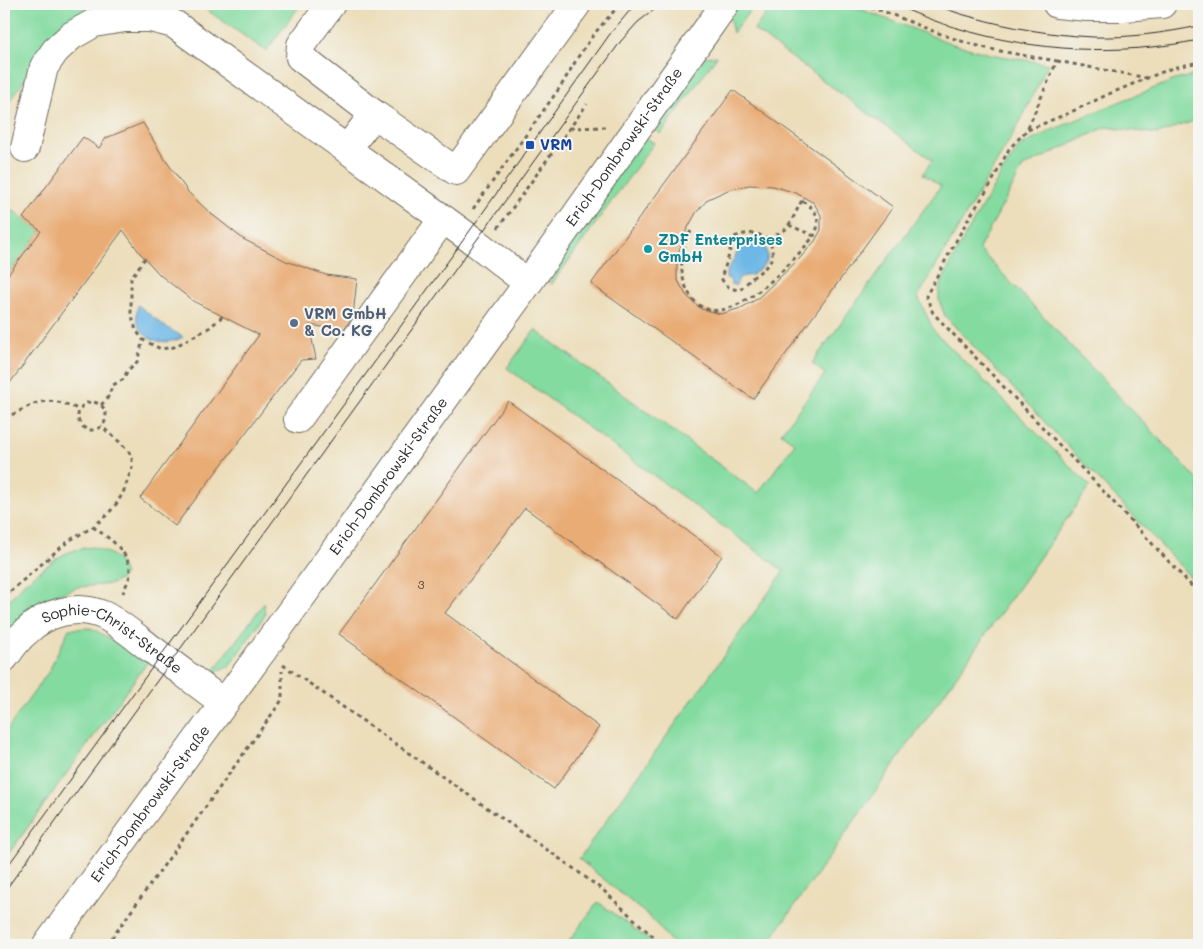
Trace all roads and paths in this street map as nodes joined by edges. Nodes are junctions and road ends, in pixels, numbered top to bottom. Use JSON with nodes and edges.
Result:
{"nodes":[{"id":1,"x":331,"y":4,"type":"edge"},
{"id":2,"x":577,"y":4,"type":"edge"},
{"id":3,"x":620,"y":4,"type":"edge"},
{"id":4,"x":726,"y":4,"type":"edge"},
{"id":5,"x":863,"y":4,"type":"edge"},
{"id":6,"x":1057,"y":4,"type":"edge"},
{"id":7,"x":1162,"y":4,"type":"edge"},
{"id":8,"x":1057,"y":61,"type":"junction"},
{"id":9,"x":1199,"y":62,"type":"edge"},
{"id":10,"x":1148,"y":78,"type":"junction"},
{"id":11,"x":587,"y":104,"type":"dead end"},
{"id":12,"x":374,"y":114,"type":"junction"},
{"id":13,"x":605,"y":127,"type":"dead end"},
{"id":14,"x":569,"y":128,"type":"junction"},
{"id":15,"x":1027,"y":130,"type":"junction"},
{"id":16,"x":25,"y":148,"type":"dead end"},
{"id":17,"x":347,"y":149,"type":"junction"},
{"id":18,"x":450,"y":224,"type":"junction"},
{"id":19,"x":789,"y":225,"type":"junction"},
{"id":20,"x":691,"y":232,"type":"dead end"},
{"id":21,"x":814,"y":236,"type":"junction"},
{"id":22,"x":769,"y":239,"type":"junction"},
{"id":23,"x":484,"y":248,"type":"junction"},
{"id":24,"x":145,"y":258,"type":"dead end"},
{"id":25,"x":528,"y":283,"type":"junction"},
{"id":26,"x":223,"y":316,"type":"dead end"},
{"id":27,"x":143,"y":340,"type":"junction"},
{"id":28,"x":101,"y":405,"type":"junction"},
{"id":29,"x":79,"y":410,"type":"junction"},
{"id":30,"x":4,"y":416,"type":"edge"},
{"id":31,"x":298,"y":419,"type":"dead end"},
{"id":32,"x":102,"y":426,"type":"junction"},
{"id":33,"x":93,"y":527,"type":"junction"},
{"id":34,"x":123,"y":593,"type":"dead end"},
{"id":35,"x":1199,"y":594,"type":"edge"},
{"id":36,"x":4,"y":597,"type":"edge"},
{"id":37,"x":4,"y":658,"type":"edge"},
{"id":38,"x":224,"y":703,"type":"junction"},
{"id":39,"x":47,"y":945,"type":"edge"},
{"id":40,"x":107,"y":945,"type":"edge"},
{"id":41,"x":662,"y":945,"type":"edge"}],
"edges":[{"from":1,"to":12,"type":"street"},
{"from":2,"to":12,"type":"street"},
{"from":3,"to":18,"type":"path"},
{"from":4,"to":25,"type":"street","name":"Erich-Dombrowski-Straße"},
{"from":5,"to":8,"type":"path"},
{"from":6,"to":7,"type":"street"},
{"from":8,"to":10,"type":"path"},
{"from":8,"to":15,"type":"path"},
{"from":9,"to":10,"type":"path"},
{"from":10,"to":15,"type":"path"},
{"from":11,"to":14,"type":"path"},
{"from":12,"to":17,"type":"street"},
{"from":13,"to":14,"type":"path"},
{"from":14,"to":23,"type":"path"},
{"from":15,"to":35,"type":"path"},
{"from":16,"to":17,"type":"street"},
{"from":17,"to":18,"type":"street"},
{"from":18,"to":23,"type":"street"},
{"from":18,"to":31,"type":"street"},
{"from":19,"to":21,"type":"path"},
{"from":19,"to":21,"type":"path"},
{"from":19,"to":22,"type":"path"},
{"from":20,"to":21,"type":"path"},
{"from":22,"to":22,"type":"path"},
{"from":23,"to":25,"type":"street"},
{"from":24,"to":27,"type":"path"},
{"from":25,"to":38,"type":"street","name":"Erich-Dombrowski-Straße"},
{"from":26,"to":27,"type":"path"},
{"from":27,"to":28,"type":"path"},
{"from":28,"to":29,"type":"path"},
{"from":28,"to":32,"type":"path"},
{"from":29,"to":30,"type":"path"},
{"from":29,"to":32,"type":"path"},
{"from":32,"to":33,"type":"path"},
{"from":33,"to":34,"type":"path"},
{"from":33,"to":36,"type":"path"},
{"from":37,"to":38,"type":"street","name":"Sophie-Christ-Straße"},
{"from":38,"to":39,"type":"street","name":"Erich-Dombrowski-Straße"},
{"from":40,"to":41,"type":"path"}]}
